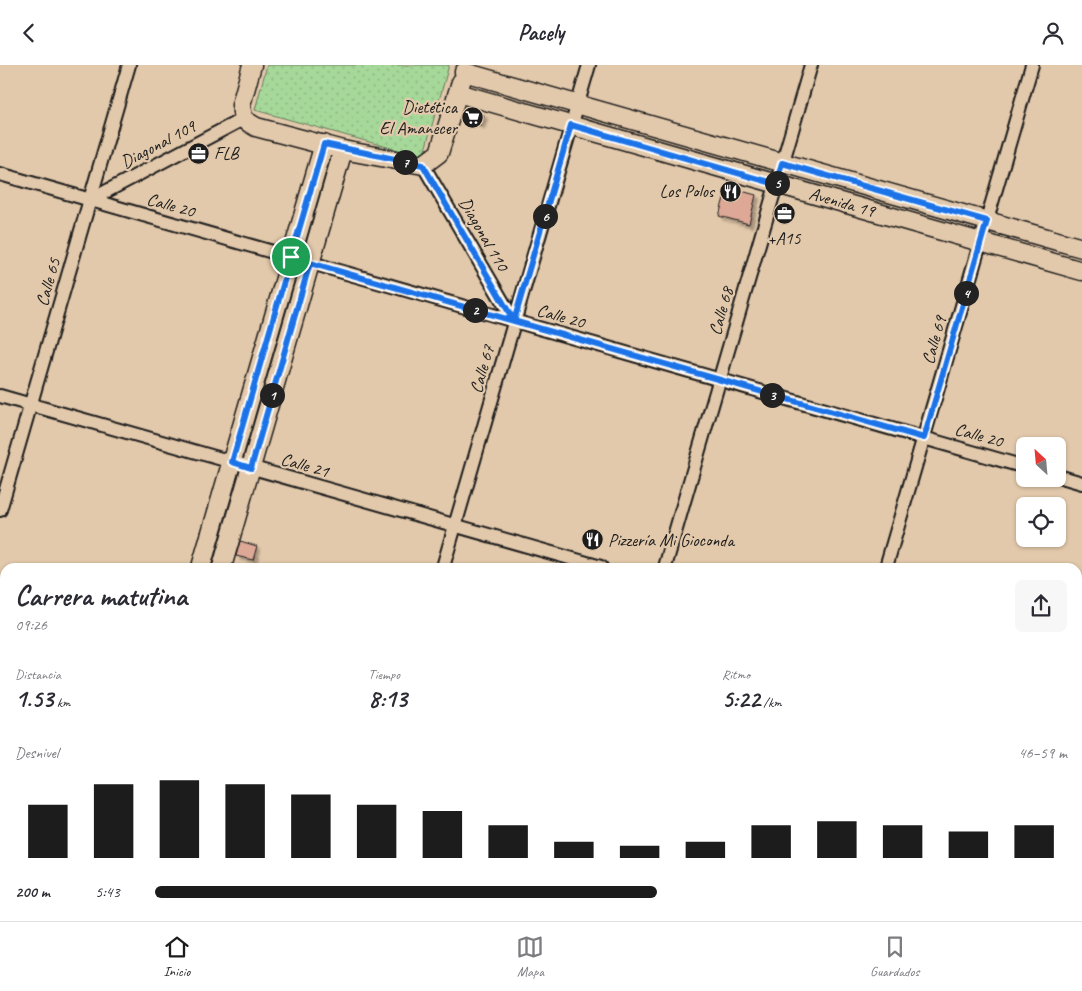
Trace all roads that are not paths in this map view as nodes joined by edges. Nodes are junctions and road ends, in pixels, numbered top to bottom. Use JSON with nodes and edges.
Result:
{"nodes":[{"id":1,"x":129,"y":65,"type":"edge"},
{"id":2,"x":252,"y":65,"type":"edge"},
{"id":3,"x":589,"y":65,"type":"edge"},
{"id":4,"x":811,"y":65,"type":"edge"},
{"id":5,"x":1032,"y":65,"type":"edge"},
{"id":6,"x":465,"y":68,"type":"edge"},
{"id":7,"x":458,"y":93,"type":"junction"},
{"id":8,"x":577,"y":104,"type":"junction"},
{"id":9,"x":243,"y":119,"type":"junction"},
{"id":10,"x":571,"y":125,"type":"junction"},
{"id":11,"x":324,"y":144,"type":"junction"},
{"id":12,"x":343,"y":149,"type":"junction"},
{"id":13,"x":782,"y":163,"type":"junction"},
{"id":14,"x":423,"y":165,"type":"junction"},
{"id":15,"x":0,"y":174,"type":"edge"},
{"id":16,"x":776,"y":184,"type":"junction"},
{"id":17,"x":90,"y":200,"type":"junction"},
{"id":18,"x":987,"y":221,"type":"junction"},
{"id":19,"x":981,"y":242,"type":"junction"},
{"id":20,"x":1082,"y":248,"type":"edge"},
{"id":21,"x":291,"y":257,"type":"junction"},
{"id":22,"x":310,"y":263,"type":"junction"},
{"id":23,"x":1082,"y":271,"type":"edge"},
{"id":24,"x":514,"y":321,"type":"junction"},
{"id":25,"x":719,"y":380,"type":"junction"},
{"id":26,"x":0,"y":396,"type":"edge"},
{"id":27,"x":30,"y":405,"type":"junction"},
{"id":28,"x":924,"y":438,"type":"junction"},
{"id":29,"x":232,"y":462,"type":"junction"},
{"id":30,"x":1016,"y":464,"type":"edge"},
{"id":31,"x":251,"y":468,"type":"junction"},
{"id":32,"x":1066,"y":478,"type":"edge"},
{"id":33,"x":1082,"y":483,"type":"edge"},
{"id":34,"x":0,"y":510,"type":"edge"},
{"id":35,"x":455,"y":526,"type":"junction"},
{"id":36,"x":202,"y":563,"type":"edge"},
{"id":37,"x":223,"y":563,"type":"edge"},
{"id":38,"x":444,"y":563,"type":"edge"},
{"id":39,"x":587,"y":563,"type":"edge"},
{"id":40,"x":666,"y":563,"type":"edge"},
{"id":41,"x":887,"y":563,"type":"edge"}],
"edges":[{"from":1,"to":17,"type":"street","name":"Calle 65"},
{"from":2,"to":9,"type":"main road"},
{"from":3,"to":8,"type":"street","name":"Calle 67"},
{"from":4,"to":13,"type":"street","name":"Calle 68"},
{"from":5,"to":18,"type":"street","name":"Calle 69"},
{"from":6,"to":7,"type":"main road"},
{"from":6,"to":8,"type":"main road","name":"Avenida 19"},
{"from":7,"to":10,"type":"main road","name":"Avenida 19"},
{"from":7,"to":14,"type":"main road"},
{"from":8,"to":10,"type":"street","name":"Calle 67"},
{"from":8,"to":13,"type":"main road","name":"Avenida 19"},
{"from":9,"to":11,"type":"main road"},
{"from":9,"to":17,"type":"street","name":"Diagonal 109"},
{"from":10,"to":16,"type":"main road","name":"Avenida 19"},
{"from":10,"to":24,"type":"street","name":"Calle 67"},
{"from":11,"to":12,"type":"main road"},
{"from":11,"to":21,"type":"main road"},
{"from":12,"to":14,"type":"main road"},
{"from":12,"to":22,"type":"main road"},
{"from":13,"to":16,"type":"street","name":"Calle 68"},
{"from":13,"to":18,"type":"main road","name":"Avenida 19"},
{"from":14,"to":24,"type":"street","name":"Diagonal 110"},
{"from":15,"to":17,"type":"street","name":"Calle 20"},
{"from":16,"to":19,"type":"main road","name":"Avenida 19"},
{"from":16,"to":25,"type":"street","name":"Calle 68"},
{"from":17,"to":21,"type":"street","name":"Calle 20"},
{"from":17,"to":27,"type":"street","name":"Calle 65"},
{"from":18,"to":19,"type":"street","name":"Calle 69"},
{"from":18,"to":20,"type":"main road","name":"Avenida 19"},
{"from":19,"to":23,"type":"main road","name":"Avenida 19"},
{"from":19,"to":28,"type":"street","name":"Calle 69"},
{"from":21,"to":22,"type":"street","name":"Calle 20"},
{"from":21,"to":29,"type":"main road"},
{"from":22,"to":24,"type":"street","name":"Calle 20"},
{"from":22,"to":31,"type":"main road"},
{"from":24,"to":25,"type":"street","name":"Calle 20"},
{"from":24,"to":35,"type":"street","name":"Calle 67"},
{"from":25,"to":28,"type":"street","name":"Calle 20"},
{"from":25,"to":40,"type":"street","name":"Calle 68"},
{"from":26,"to":27,"type":"street","name":"Calle 21"},
{"from":27,"to":29,"type":"street","name":"Calle 21"},
{"from":27,"to":34,"type":"street","name":"Calle 65"},
{"from":28,"to":30,"type":"street","name":"Calle 20"},
{"from":28,"to":41,"type":"street","name":"Calle 69"},
{"from":29,"to":31,"type":"street","name":"Calle 21"},
{"from":29,"to":36,"type":"main road"},
{"from":31,"to":35,"type":"street","name":"Calle 21"},
{"from":31,"to":37,"type":"main road"},
{"from":32,"to":33,"type":"street"},
{"from":35,"to":38,"type":"street","name":"Calle 67"},
{"from":35,"to":39,"type":"street","name":"Calle 21"}]}
